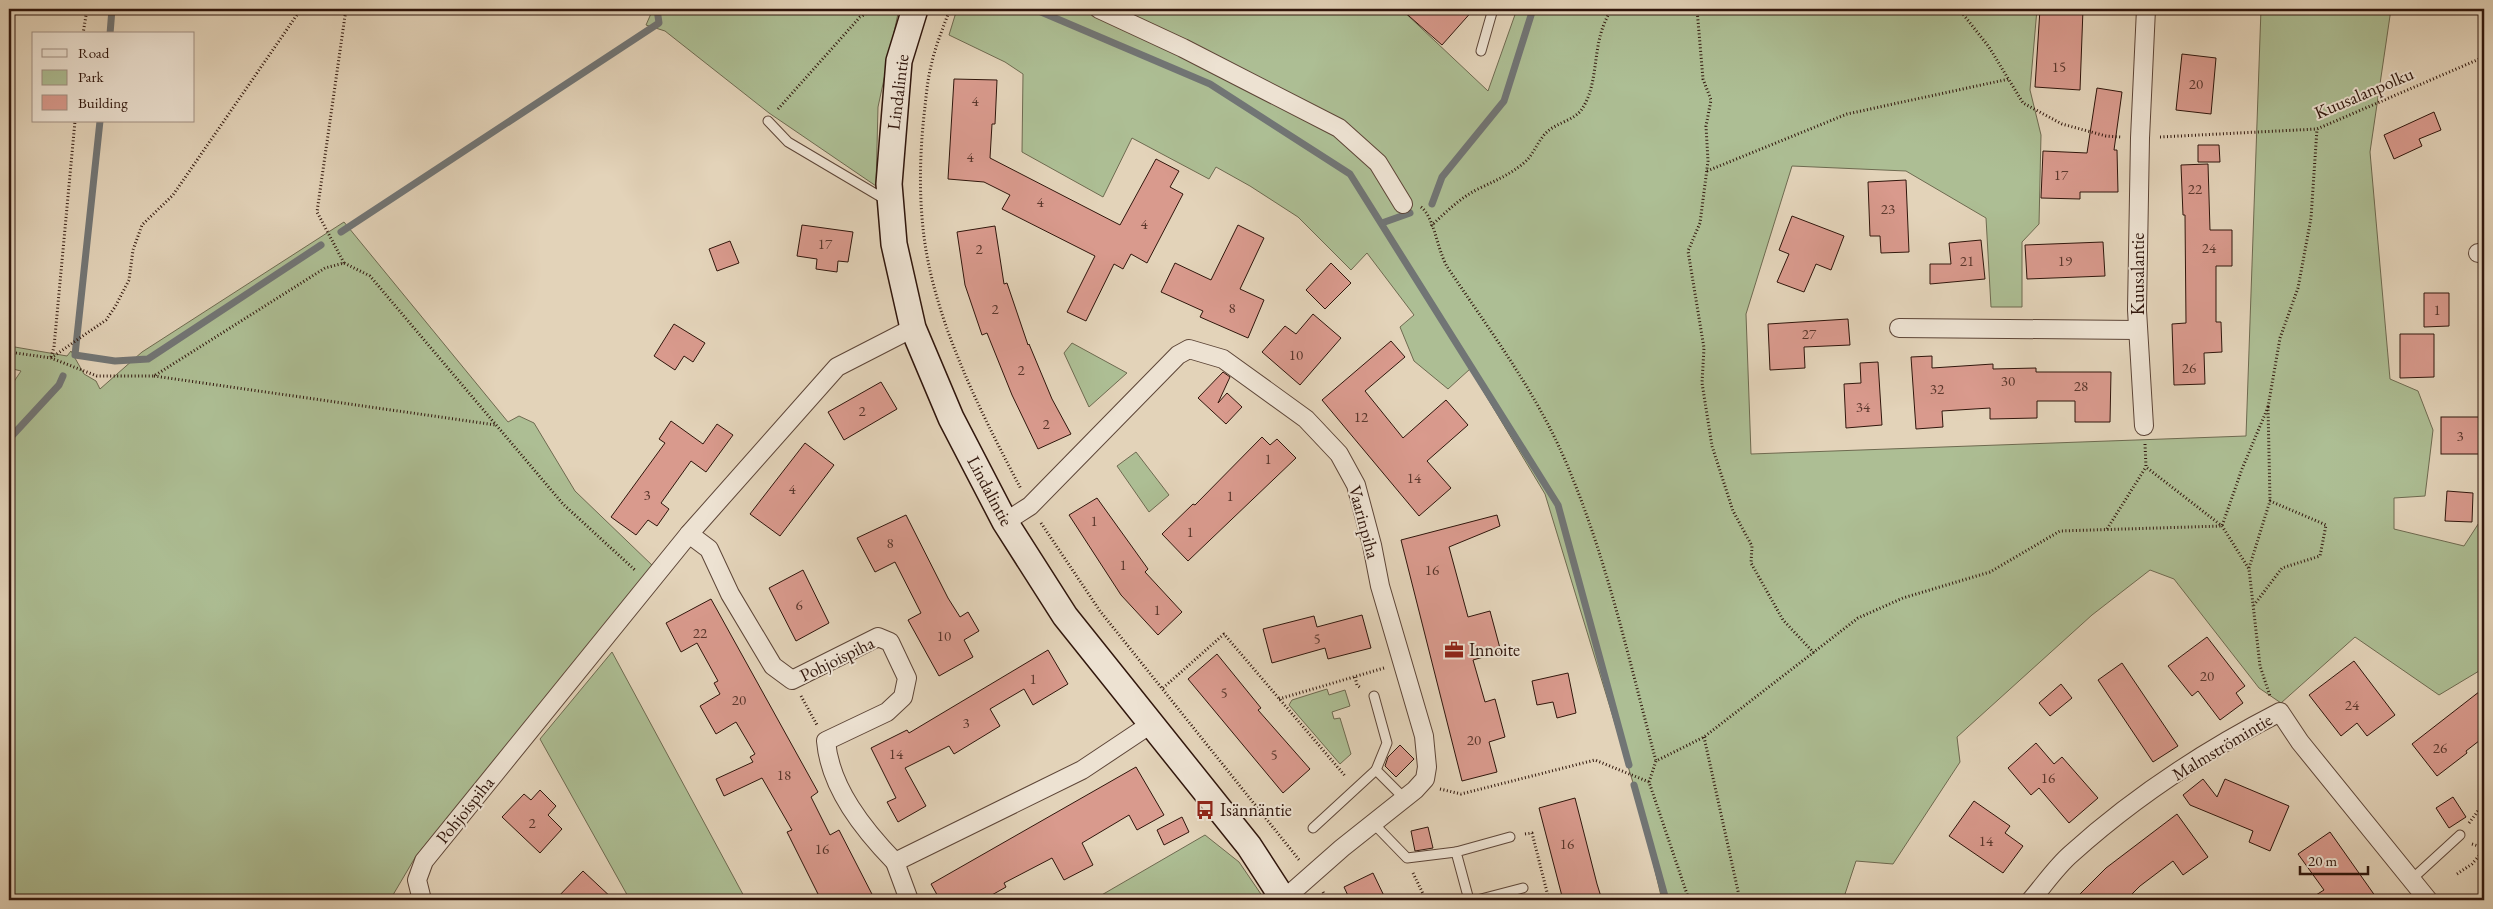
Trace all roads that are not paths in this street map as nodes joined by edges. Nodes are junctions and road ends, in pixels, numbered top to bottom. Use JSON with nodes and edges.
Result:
{"nodes":[{"id":1,"x":915,"y":9,"type":"edge"},
{"id":2,"x":1099,"y":9,"type":"edge"},
{"id":3,"x":1493,"y":9,"type":"edge"},
{"id":4,"x":2146,"y":9,"type":"edge"},
{"id":5,"x":1481,"y":51,"type":"dead end"},
{"id":6,"x":768,"y":121,"type":"road end"},
{"id":7,"x":891,"y":203,"type":"junction"},
{"id":8,"x":1403,"y":204,"type":"road end"},
{"id":9,"x":913,"y":328,"type":"junction"},
{"id":10,"x":1899,"y":328,"type":"dead end"},
{"id":11,"x":2138,"y":330,"type":"junction"},
{"id":12,"x":2144,"y":426,"type":"road end"},
{"id":13,"x":1005,"y":522,"type":"junction"},
{"id":14,"x":690,"y":534,"type":"junction"},
{"id":15,"x":1374,"y":696,"type":"dead end"},
{"id":16,"x":1151,"y":724,"type":"junction"},
{"id":17,"x":1376,"y":770,"type":"junction"},
{"id":18,"x":1404,"y":798,"type":"junction"},
{"id":19,"x":1373,"y":823,"type":"junction"},
{"id":20,"x":1313,"y":828,"type":"dead end"},
{"id":21,"x":2460,"y":835,"type":"road end"},
{"id":22,"x":1510,"y":837,"type":"road end"},
{"id":23,"x":1456,"y":852,"type":"junction"},
{"id":24,"x":895,"y":862,"type":"junction"},
{"id":25,"x":2412,"y":879,"type":"junction"},
{"id":26,"x":1523,"y":888,"type":"dead end"},
{"id":27,"x":422,"y":900,"type":"edge"},
{"id":28,"x":909,"y":900,"type":"edge"},
{"id":29,"x":1283,"y":900,"type":"edge"},
{"id":30,"x":1469,"y":900,"type":"edge"},
{"id":31,"x":1477,"y":900,"type":"edge"},
{"id":32,"x":2031,"y":900,"type":"edge"},
{"id":33,"x":2428,"y":900,"type":"edge"}],
"edges":[{"from":1,"to":7,"type":"street","name":"Lindalintie"},
{"from":2,"to":8,"type":"street"},
{"from":3,"to":5,"type":"lane"},
{"from":4,"to":11,"type":"street","name":"Kuusalantie"},
{"from":6,"to":7,"type":"lane"},
{"from":7,"to":9,"type":"street","name":"Lindalintie"},
{"from":9,"to":13,"type":"street","name":"Lindalintie"},
{"from":9,"to":14,"type":"street","name":"Pohjoispiha"},
{"from":10,"to":11,"type":"street","name":"Kuusalantie"},
{"from":11,"to":12,"type":"street"},
{"from":13,"to":16,"type":"street","name":"Lindalintie"},
{"from":13,"to":18,"type":"street","name":"Vaarinpiha"},
{"from":14,"to":24,"type":"street","name":"Pohjoispiha"},
{"from":14,"to":27,"type":"street","name":"Pohjoispiha"},
{"from":15,"to":17,"type":"lane"},
{"from":16,"to":24,"type":"street"},
{"from":16,"to":29,"type":"street","name":"Lindalintie"},
{"from":17,"to":18,"type":"lane"},
{"from":17,"to":20,"type":"lane"},
{"from":18,"to":19,"type":"street"},
{"from":19,"to":23,"type":"lane"},
{"from":19,"to":29,"type":"street"},
{"from":21,"to":25,"type":"lane"},
{"from":22,"to":23,"type":"lane"},
{"from":23,"to":30,"type":"lane"},
{"from":24,"to":28,"type":"street"},
{"from":25,"to":32,"type":"street","name":"Malmströmintie"},
{"from":25,"to":33,"type":"street","name":"Malmströmintie"},
{"from":26,"to":31,"type":"lane"}]}
